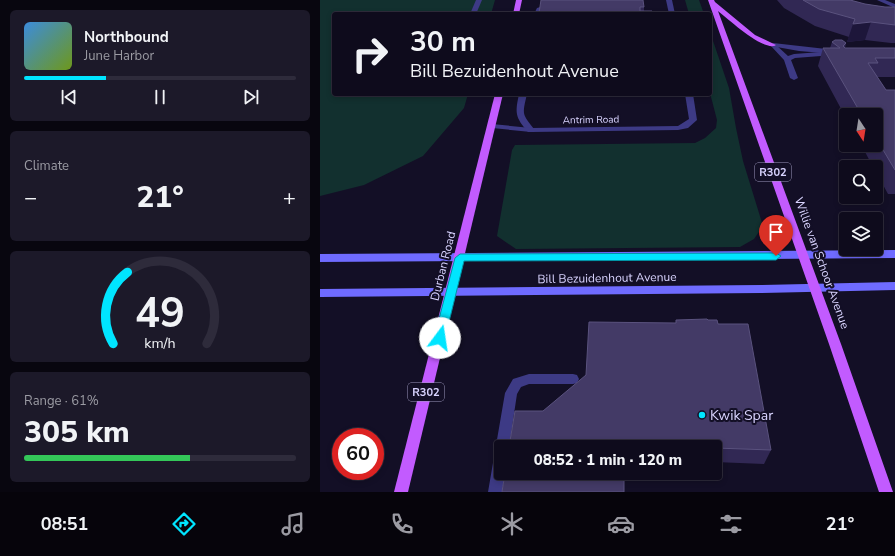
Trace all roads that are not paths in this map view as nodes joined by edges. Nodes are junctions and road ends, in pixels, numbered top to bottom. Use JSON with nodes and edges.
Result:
{"nodes":[{"id":1,"x":479,"y":0,"type":"edge"},
{"id":2,"x":519,"y":0,"type":"edge"},
{"id":3,"x":669,"y":0,"type":"edge"},
{"id":4,"x":880,"y":0,"type":"edge"},
{"id":5,"x":712,"y":1,"type":"edge"},
{"id":6,"x":895,"y":6,"type":"edge"},
{"id":7,"x":547,"y":7,"type":"edge"},
{"id":8,"x":474,"y":12,"type":"edge"},
{"id":9,"x":516,"y":12,"type":"edge"},
{"id":10,"x":538,"y":12,"type":"edge"},
{"id":11,"x":672,"y":12,"type":"edge"},
{"id":12,"x":773,"y":45,"type":"junction"},
{"id":13,"x":787,"y":59,"type":"junction"},
{"id":14,"x":794,"y":78,"type":"dead end"},
{"id":15,"x":499,"y":96,"type":"edge"},
{"id":16,"x":522,"y":96,"type":"edge"},
{"id":17,"x":689,"y":96,"type":"edge"},
{"id":18,"x":492,"y":126,"type":"junction"},
{"id":19,"x":530,"y":130,"type":"junction"},
{"id":20,"x":895,"y":254,"type":"edge"},
{"id":21,"x":804,"y":256,"type":"junction"},
{"id":22,"x":320,"y":258,"type":"edge"},
{"id":23,"x":460,"y":258,"type":"junction"},
{"id":24,"x":895,"y":286,"type":"edge"},
{"id":25,"x":814,"y":288,"type":"junction"},
{"id":26,"x":451,"y":292,"type":"junction"},
{"id":27,"x":320,"y":293,"type":"edge"},
{"id":28,"x":573,"y":379,"type":"dead end"},
{"id":29,"x":503,"y":440,"type":"edge"},
{"id":30,"x":496,"y":480,"type":"edge"},
{"id":31,"x":402,"y":492,"type":"edge"},
{"id":32,"x":494,"y":492,"type":"edge"},
{"id":33,"x":886,"y":492,"type":"edge"}],
"edges":[{"from":1,"to":8,"type":"street"},
{"from":2,"to":9,"type":"main road"},
{"from":3,"to":11,"type":"street"},
{"from":4,"to":6,"type":"street"},
{"from":5,"to":12,"type":"main road"},
{"from":5,"to":21,"type":"main road","name":"Willie van Schoor Avenue","number":"R302"},
{"from":7,"to":10,"type":"street"},
{"from":12,"to":13,"type":"street"},
{"from":12,"to":13,"type":"street"},
{"from":13,"to":14,"type":"street"},
{"from":15,"to":18,"type":"main road","name":"Durban Road","number":"R302"},
{"from":16,"to":19,"type":"street"},
{"from":17,"to":19,"type":"street","name":"Antrim Road"},
{"from":18,"to":19,"type":"street","name":"Antrim Road"},
{"from":18,"to":23,"type":"main road","name":"Durban Road","number":"R302"},
{"from":20,"to":21,"type":"main road","name":"Bill Bezuidenhout Avenue"},
{"from":21,"to":23,"type":"main road","name":"Bill Bezuidenhout Avenue"},
{"from":21,"to":25,"type":"main road","name":"Willie van Schoor Avenue","number":"R302"},
{"from":22,"to":23,"type":"main road","name":"Bill Bezuidenhout Avenue"},
{"from":23,"to":26,"type":"main road","name":"Durban Road","number":"R302"},
{"from":24,"to":25,"type":"main road","name":"Bill Bezuidenhout Avenue"},
{"from":25,"to":26,"type":"main road","name":"Bill Bezuidenhout Avenue"},
{"from":25,"to":33,"type":"main road","name":"Willie van Schoor Avenue","number":"R302"},
{"from":26,"to":27,"type":"main road","name":"Bill Bezuidenhout Avenue"},
{"from":26,"to":31,"type":"main road","name":"Durban Road","number":"R302"},
{"from":28,"to":29,"type":"street"},
{"from":30,"to":32,"type":"street"}]}
